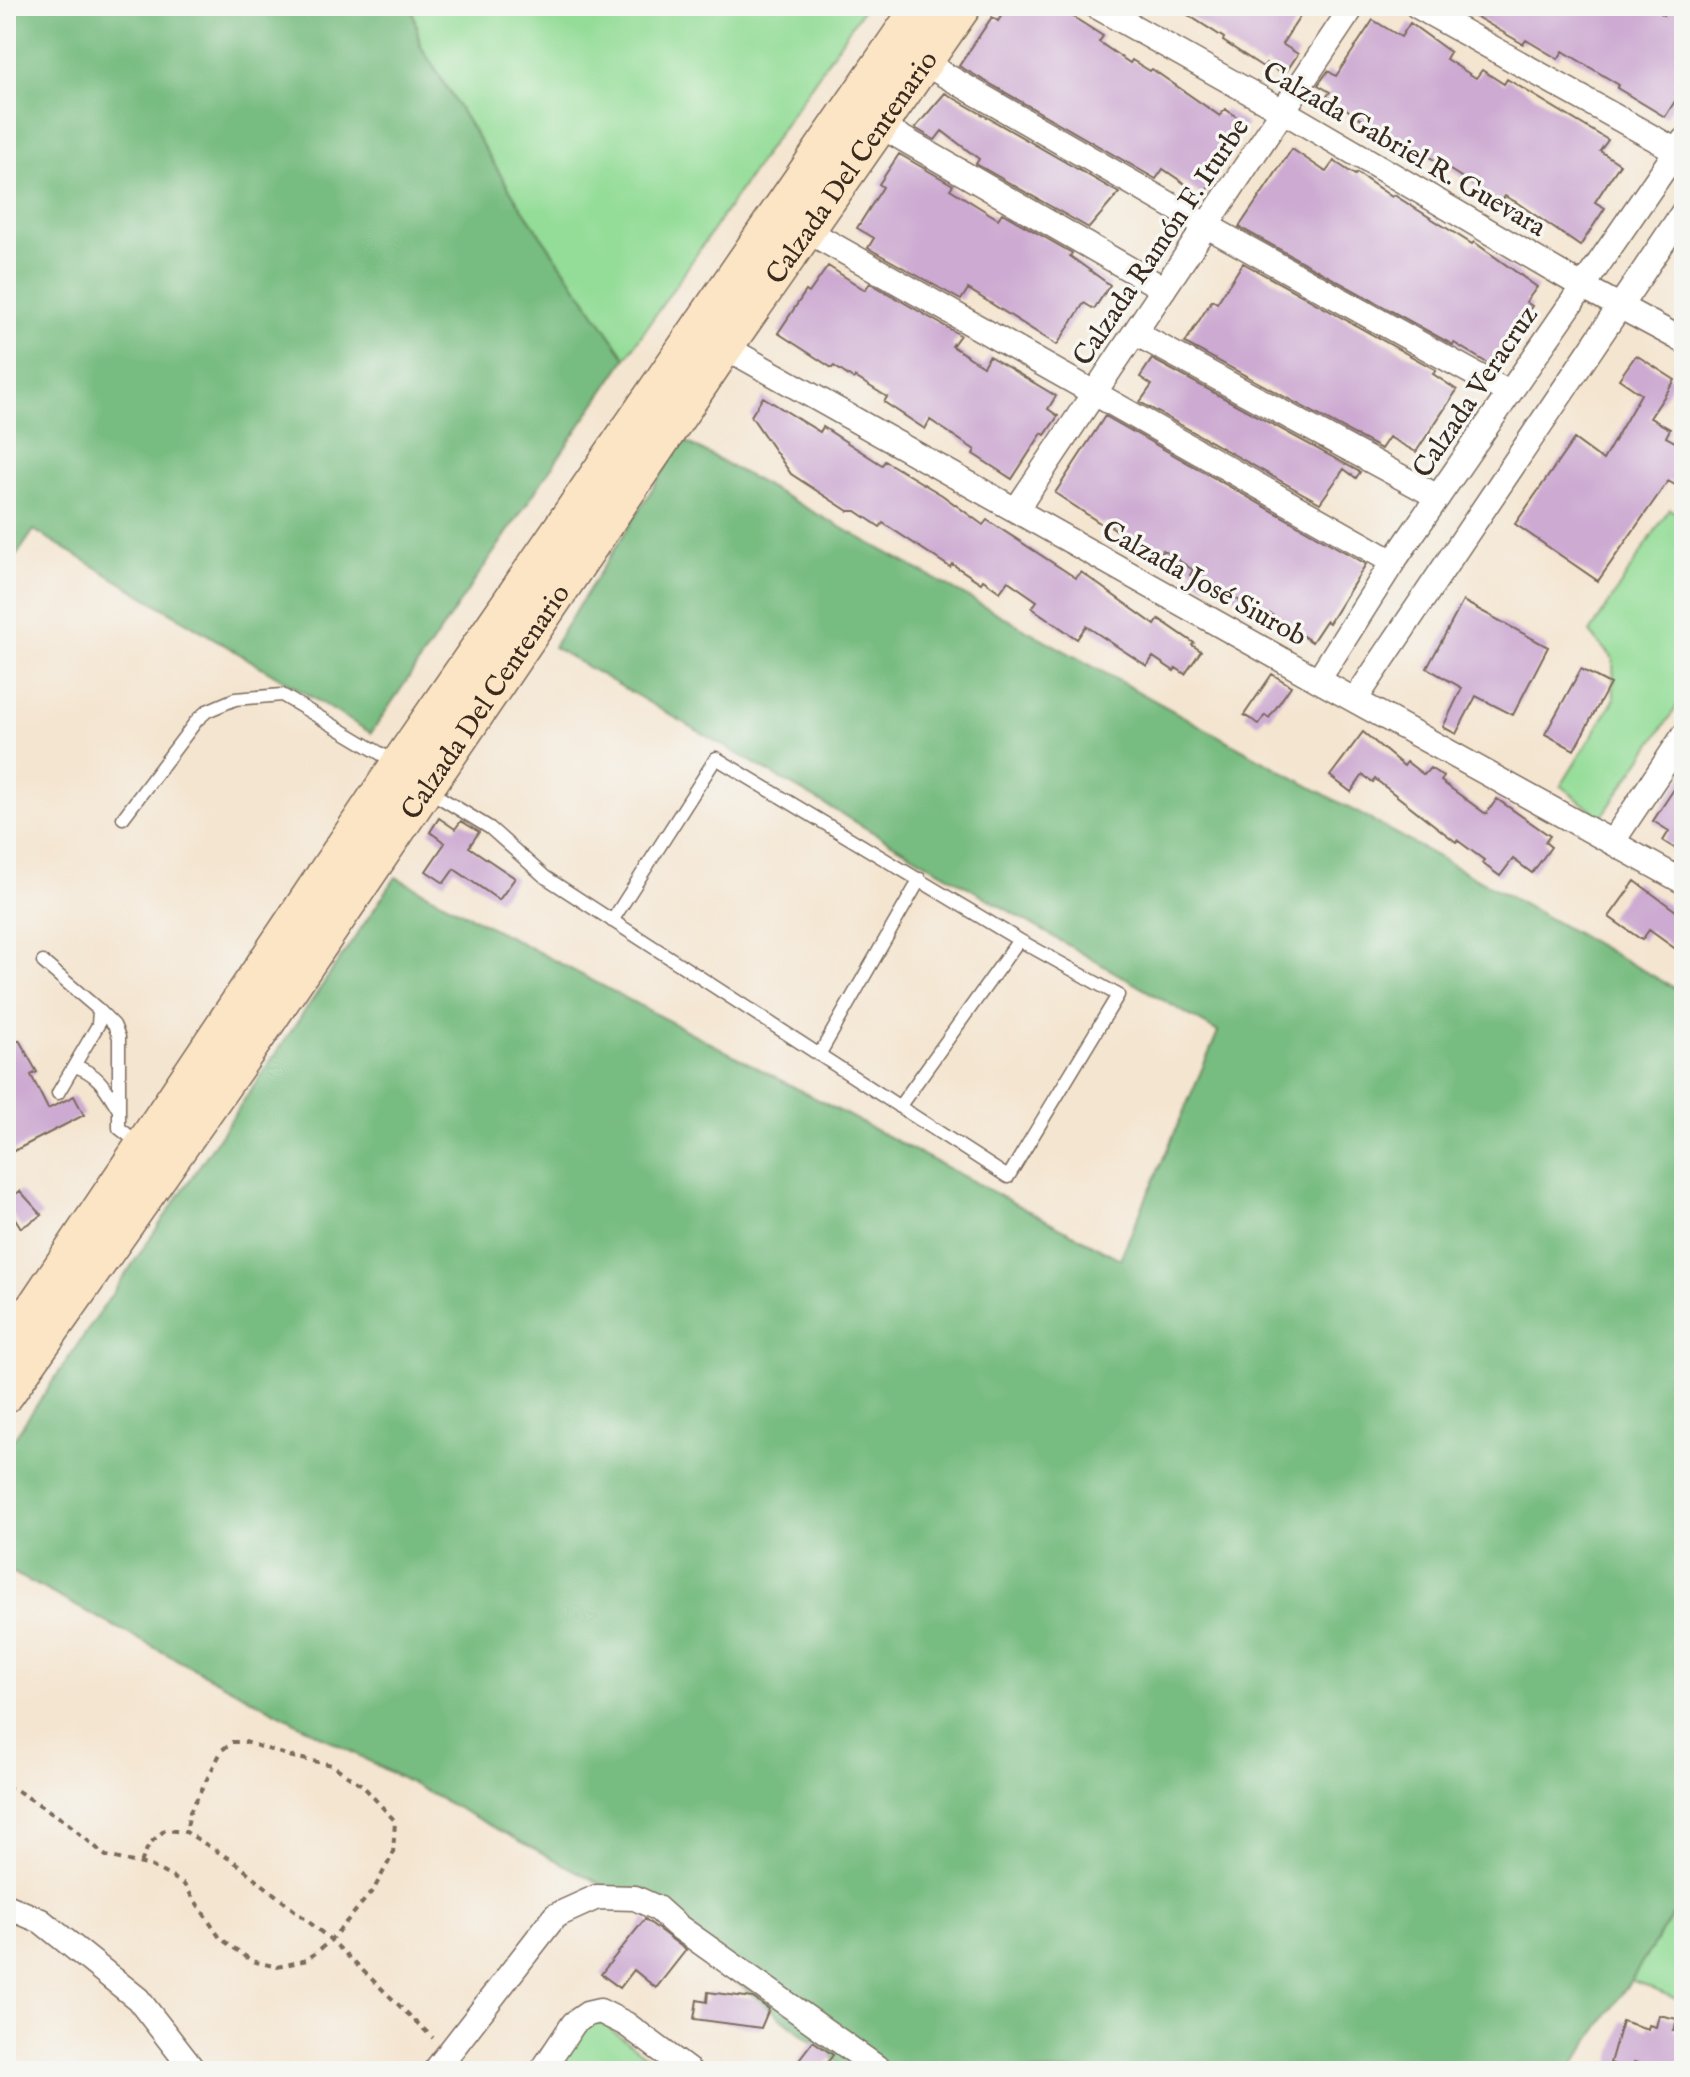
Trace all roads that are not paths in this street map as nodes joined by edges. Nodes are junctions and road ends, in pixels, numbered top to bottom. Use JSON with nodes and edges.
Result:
{"nodes":[{"id":1,"x":921,"y":6,"type":"edge"},
{"id":2,"x":963,"y":6,"type":"edge"},
{"id":3,"x":1096,"y":6,"type":"edge"},
{"id":4,"x":1353,"y":6,"type":"edge"},
{"id":5,"x":1417,"y":6,"type":"edge"},
{"id":6,"x":924,"y":63,"type":"junction"},
{"id":7,"x":1283,"y":111,"type":"junction"},
{"id":8,"x":881,"y":126,"type":"junction"},
{"id":9,"x":1682,"y":149,"type":"edge"},
{"id":10,"x":1684,"y":211,"type":"edge"},
{"id":11,"x":1207,"y":226,"type":"junction"},
{"id":12,"x":806,"y":230,"type":"junction"},
{"id":13,"x":1582,"y":286,"type":"junction"},
{"id":14,"x":1164,"y":289,"type":"junction"},
{"id":15,"x":1620,"y":308,"type":"junction"},
{"id":16,"x":1135,"y":333,"type":"junction"},
{"id":17,"x":711,"y":339,"type":"junction"},
{"id":18,"x":1684,"y":341,"type":"edge"},
{"id":19,"x":1095,"y":392,"type":"junction"},
{"id":20,"x":1509,"y":393,"type":"junction"},
{"id":21,"x":1438,"y":497,"type":"junction"},
{"id":22,"x":1016,"y":510,"type":"junction"},
{"id":23,"x":1393,"y":562,"type":"junction"},
{"id":24,"x":1318,"y":680,"type":"junction"},
{"id":25,"x":1355,"y":700,"type":"junction"},
{"id":26,"x":1684,"y":735,"type":"edge"},
{"id":27,"x":412,"y":777,"type":"junction"},
{"id":28,"x":123,"y":818,"type":"dead end"},
{"id":29,"x":1613,"y":841,"type":"junction"},
{"id":30,"x":920,"y":879,"type":"junction"},
{"id":31,"x":1684,"y":882,"type":"edge"},
{"id":32,"x":612,"y":921,"type":"junction"},
{"id":33,"x":1019,"y":940,"type":"junction"},
{"id":34,"x":43,"y":962,"type":"dead end"},
{"id":35,"x":99,"y":1010,"type":"junction"},
{"id":36,"x":819,"y":1055,"type":"junction"},
{"id":37,"x":75,"y":1066,"type":"junction"},
{"id":38,"x":58,"y":1093,"type":"dead end"},
{"id":39,"x":899,"y":1107,"type":"junction"},
{"id":40,"x":119,"y":1110,"type":"junction"},
{"id":41,"x":144,"y":1147,"type":"junction"},
{"id":42,"x":6,"y":1350,"type":"edge"},
{"id":43,"x":6,"y":1394,"type":"edge"},
{"id":44,"x":6,"y":1906,"type":"edge"},
{"id":45,"x":442,"y":2062,"type":"edge"},
{"id":46,"x":194,"y":2071,"type":"edge"},
{"id":47,"x":542,"y":2071,"type":"edge"},
{"id":48,"x":689,"y":2071,"type":"edge"},
{"id":49,"x":882,"y":2071,"type":"edge"}],
"edges":[{"from":1,"to":17,"type":"main road","name":"Calzada Del Centenario"},
{"from":2,"to":6,"type":"main road","name":"Calzada Del Centenario"},
{"from":3,"to":7,"type":"street","name":"Calzada Gabriel R. Guevara"},
{"from":4,"to":7,"type":"street","name":"Calzada Ramón F. Iturbe"},
{"from":5,"to":9,"type":"street"},
{"from":6,"to":8,"type":"main road","name":"Calzada Del Centenario"},
{"from":6,"to":11,"type":"street"},
{"from":7,"to":11,"type":"street","name":"Calzada Ramón F. Iturbe"},
{"from":7,"to":13,"type":"street","name":"Calzada Gabriel R. Guevara"},
{"from":8,"to":12,"type":"main road","name":"Calzada Del Centenario"},
{"from":8,"to":14,"type":"street"},
{"from":9,"to":13,"type":"street","name":"Calzada Veracruz"},
{"from":10,"to":15,"type":"street"},
{"from":11,"to":14,"type":"street","name":"Calzada Ramón F. Iturbe"},
{"from":11,"to":20,"type":"street"},
{"from":12,"to":17,"type":"main road","name":"Calzada Del Centenario"},
{"from":12,"to":19,"type":"street"},
{"from":13,"to":15,"type":"street","name":"Calzada Gabriel R. Guevara"},
{"from":13,"to":20,"type":"street","name":"Calzada Veracruz"},
{"from":14,"to":16,"type":"street","name":"Calzada Ramón F. Iturbe"},
{"from":15,"to":18,"type":"street","name":"Calzada Gabriel R. Guevara"},
{"from":15,"to":25,"type":"street"},
{"from":16,"to":19,"type":"street","name":"Calzada Ramón F. Iturbe"},
{"from":16,"to":21,"type":"street"},
{"from":17,"to":22,"type":"street","name":"Calzada José Siurob"},
{"from":17,"to":27,"type":"main road","name":"Calzada Del Centenario"},
{"from":19,"to":22,"type":"street","name":"Calzada Ramón F. Iturbe"},
{"from":19,"to":23,"type":"street"},
{"from":20,"to":21,"type":"street","name":"Calzada Veracruz"},
{"from":21,"to":23,"type":"street","name":"Calzada Veracruz"},
{"from":22,"to":24,"type":"street","name":"Calzada José Siurob"},
{"from":23,"to":24,"type":"street","name":"Calzada Veracruz"},
{"from":24,"to":25,"type":"street","name":"Calzada José Siurob"},
{"from":25,"to":29,"type":"street","name":"Calzada José Siurob"},
{"from":26,"to":29,"type":"street"},
{"from":27,"to":28,"type":"lane"},
{"from":27,"to":32,"type":"lane"},
{"from":27,"to":41,"type":"main road","name":"Calzada Del Centenario"},
{"from":27,"to":43,"type":"main road","name":"Calzada Del Centenario"},
{"from":29,"to":31,"type":"street","name":"Calzada José Siurob"},
{"from":30,"to":32,"type":"lane"},
{"from":30,"to":33,"type":"lane"},
{"from":30,"to":36,"type":"lane"},
{"from":32,"to":36,"type":"lane"},
{"from":33,"to":39,"type":"lane"},
{"from":33,"to":39,"type":"lane"},
{"from":34,"to":35,"type":"lane"},
{"from":35,"to":37,"type":"lane"},
{"from":35,"to":40,"type":"lane"},
{"from":36,"to":39,"type":"lane"},
{"from":37,"to":38,"type":"lane"},
{"from":37,"to":40,"type":"lane"},
{"from":40,"to":41,"type":"lane"},
{"from":41,"to":42,"type":"main road","name":"Calzada Del Centenario"},
{"from":44,"to":46,"type":"street"},
{"from":45,"to":49,"type":"street"},
{"from":47,"to":48,"type":"street"}]}
